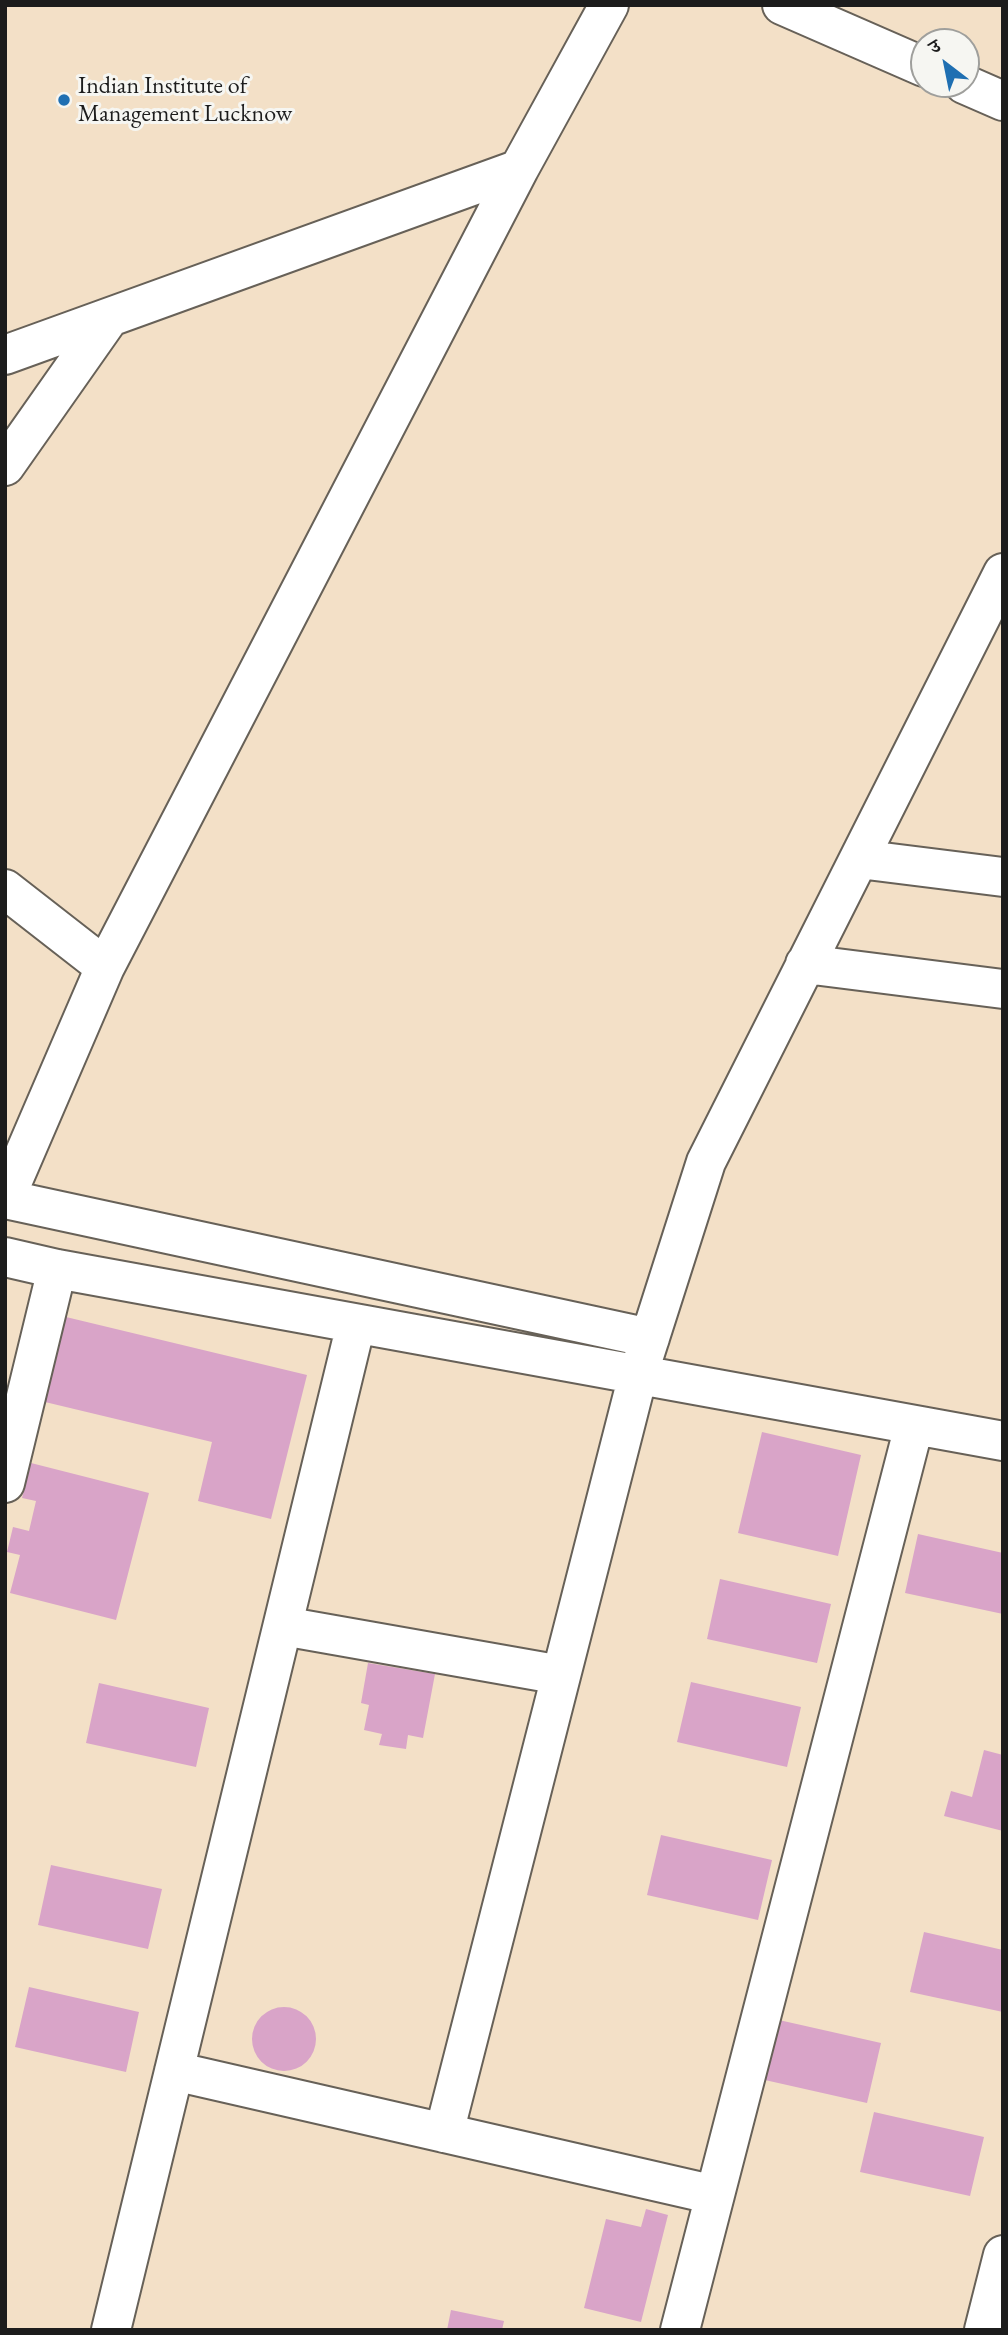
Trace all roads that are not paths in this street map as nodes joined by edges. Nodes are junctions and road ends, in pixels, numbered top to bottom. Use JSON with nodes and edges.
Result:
{"nodes":[{"id":1,"x":609,"y":5,"type":"edge"},
{"id":2,"x":782,"y":5,"type":"edge"},
{"id":3,"x":910,"y":60,"type":"edge"},
{"id":4,"x":980,"y":91,"type":"edge"},
{"id":5,"x":1003,"y":101,"type":"edge"},
{"id":6,"x":519,"y":169,"type":"junction"},
{"id":7,"x":108,"y":318,"type":"junction"},
{"id":8,"x":5,"y":355,"type":"edge"},
{"id":9,"x":5,"y":466,"type":"edge"},
{"id":10,"x":1003,"y":573,"type":"edge"},
{"id":11,"x":859,"y":859,"type":"junction"},
{"id":12,"x":1003,"y":877,"type":"edge"},
{"id":13,"x":5,"y":889,"type":"edge"},
{"id":14,"x":806,"y":964,"type":"junction"},
{"id":15,"x":105,"y":967,"type":"junction"},
{"id":16,"x":1003,"y":989,"type":"edge"},
{"id":17,"x":14,"y":1154,"type":"edge"},
{"id":18,"x":5,"y":1199,"type":"edge"},
{"id":19,"x":5,"y":1257,"type":"edge"},
{"id":20,"x":57,"y":1269,"type":"junction"},
{"id":21,"x":356,"y":1324,"type":"junction"},
{"id":22,"x":649,"y":1339,"type":"junction"},
{"id":23,"x":638,"y":1375,"type":"junction"},
{"id":24,"x":914,"y":1426,"type":"junction"},
{"id":25,"x":1003,"y":1441,"type":"edge"},
{"id":26,"x":5,"y":1483,"type":"edge"},
{"id":27,"x":283,"y":1626,"type":"junction"},
{"id":28,"x":561,"y":1675,"type":"junction"},
{"id":29,"x":174,"y":2071,"type":"junction"},
{"id":30,"x":444,"y":2133,"type":"junction"},
{"id":31,"x":715,"y":2194,"type":"junction"},
{"id":32,"x":1003,"y":2255,"type":"edge"},
{"id":33,"x":111,"y":2330,"type":"edge"},
{"id":34,"x":680,"y":2330,"type":"edge"},
{"id":35,"x":984,"y":2330,"type":"edge"}],
"edges":[{"from":1,"to":6,"type":"street"},
{"from":2,"to":3,"type":"street"},
{"from":4,"to":5,"type":"street"},
{"from":6,"to":7,"type":"street"},
{"from":6,"to":15,"type":"street"},
{"from":7,"to":8,"type":"street"},
{"from":7,"to":9,"type":"street"},
{"from":10,"to":11,"type":"street"},
{"from":11,"to":12,"type":"street"},
{"from":11,"to":14,"type":"street"},
{"from":13,"to":15,"type":"street"},
{"from":14,"to":16,"type":"street"},
{"from":14,"to":22,"type":"street"},
{"from":15,"to":17,"type":"street"},
{"from":17,"to":18,"type":"street"},
{"from":18,"to":22,"type":"street"},
{"from":19,"to":20,"type":"street"},
{"from":20,"to":21,"type":"street"},
{"from":20,"to":26,"type":"street"},
{"from":21,"to":23,"type":"street"},
{"from":21,"to":27,"type":"street"},
{"from":22,"to":23,"type":"street"},
{"from":23,"to":24,"type":"street"},
{"from":23,"to":28,"type":"street"},
{"from":24,"to":25,"type":"street"},
{"from":24,"to":31,"type":"street"},
{"from":27,"to":28,"type":"street"},
{"from":27,"to":29,"type":"street"},
{"from":28,"to":30,"type":"street"},
{"from":29,"to":30,"type":"street"},
{"from":29,"to":33,"type":"street"},
{"from":30,"to":31,"type":"street"},
{"from":31,"to":34,"type":"street"},
{"from":32,"to":35,"type":"street"}]}
